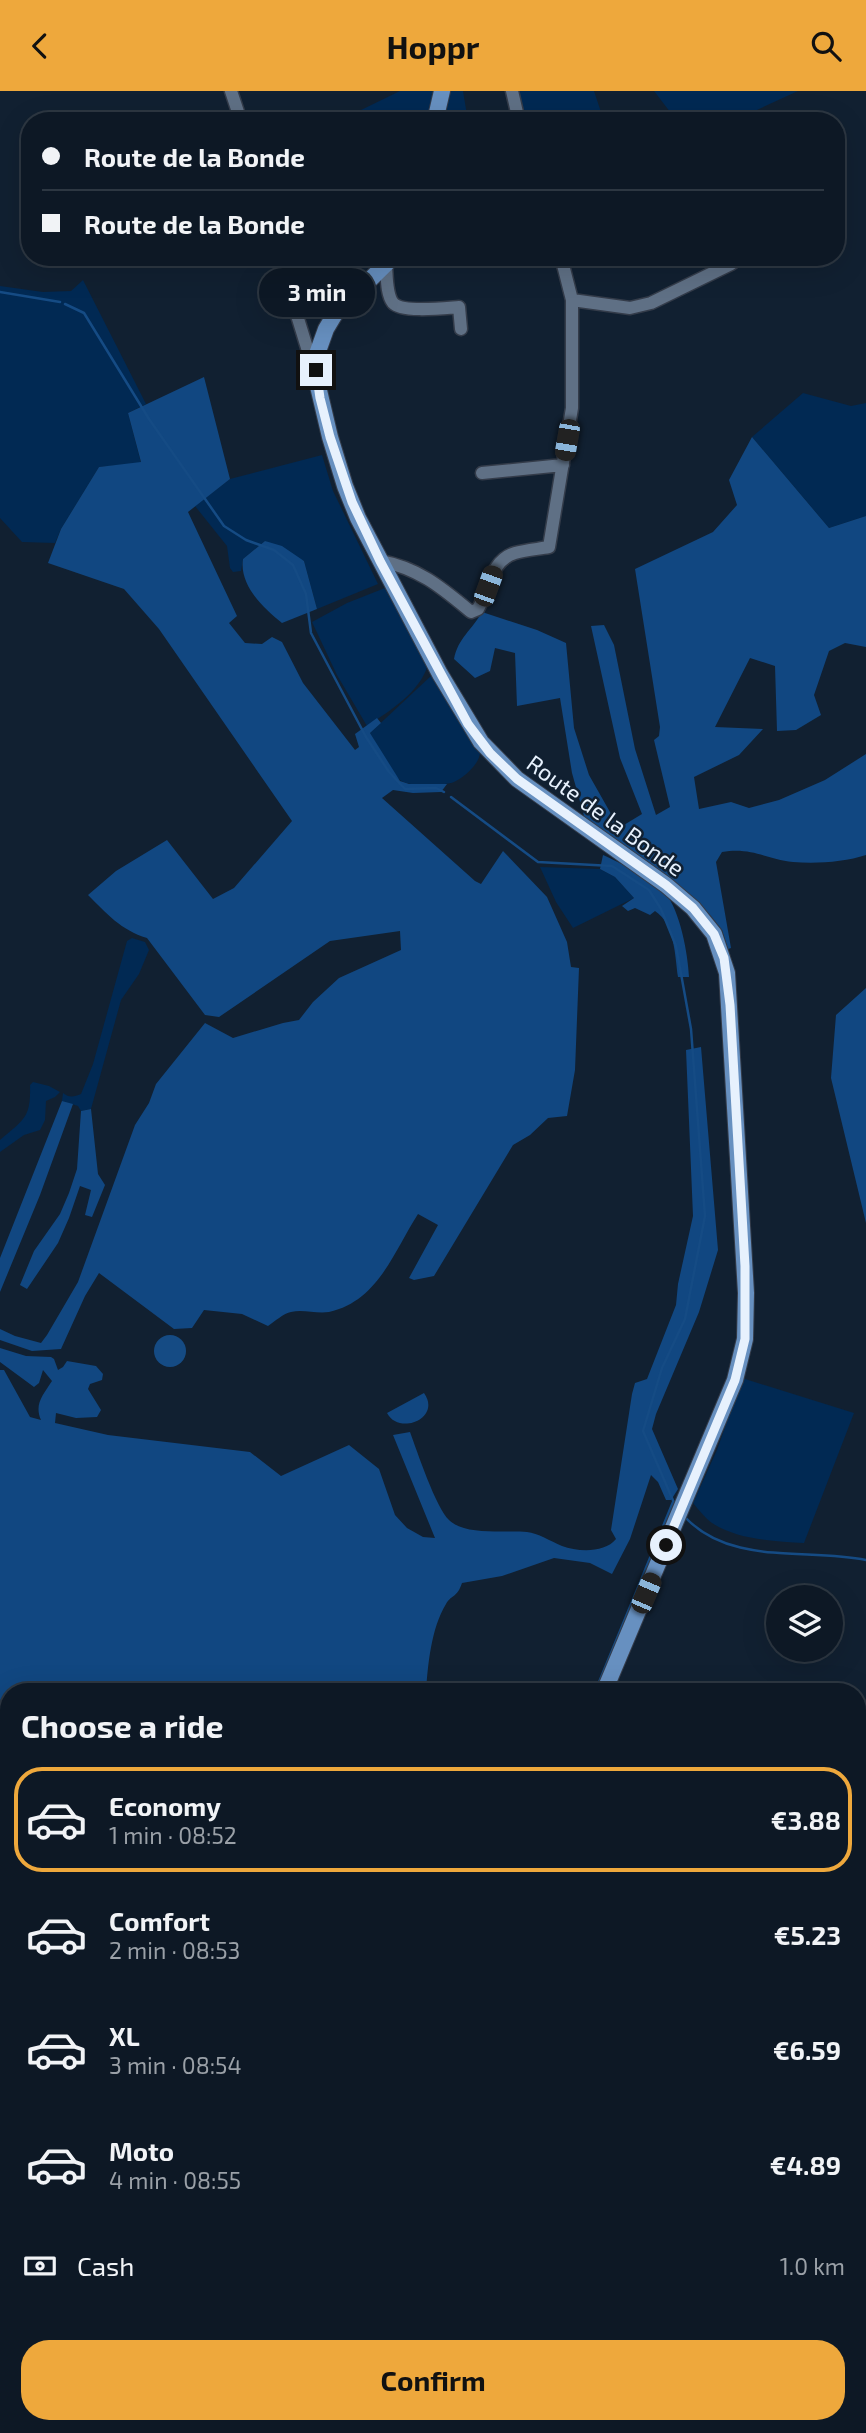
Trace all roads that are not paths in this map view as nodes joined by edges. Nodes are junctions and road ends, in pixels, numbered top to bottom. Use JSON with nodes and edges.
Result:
{"nodes":[{"id":1,"x":232,"y":91,"type":"edge"},
{"id":2,"x":442,"y":91,"type":"edge"},
{"id":3,"x":512,"y":91,"type":"edge"},
{"id":4,"x":238,"y":112,"type":"edge"},
{"id":5,"x":437,"y":112,"type":"edge"},
{"id":6,"x":517,"y":112,"type":"edge"},
{"id":7,"x":282,"y":266,"type":"edge"},
{"id":8,"x":384,"y":266,"type":"edge"},
{"id":9,"x":389,"y":266,"type":"edge"},
{"id":10,"x":563,"y":266,"type":"edge"},
{"id":11,"x":728,"y":266,"type":"edge"},
{"id":12,"x":572,"y":300,"type":"junction"},
{"id":13,"x":461,"y":329,"type":"dead end"},
{"id":14,"x":322,"y":338,"type":"junction"},
{"id":15,"x":305,"y":340,"type":"junction"},
{"id":16,"x":317,"y":354,"type":"junction"},
{"id":17,"x":563,"y":465,"type":"junction"},
{"id":18,"x":482,"y":473,"type":"dead end"},
{"id":19,"x":380,"y":561,"type":"junction"},
{"id":20,"x":608,"y":1683,"type":"edge"}],
"edges":[{"from":1,"to":4,"type":"street"},
{"from":2,"to":5,"type":"main road"},
{"from":3,"to":6,"type":"street"},
{"from":7,"to":15,"type":"street"},
{"from":8,"to":14,"type":"main road","name":"Route de la Bonde"},
{"from":9,"to":13,"type":"street"},
{"from":10,"to":12,"type":"street"},
{"from":11,"to":12,"type":"street"},
{"from":12,"to":17,"type":"street"},
{"from":14,"to":15,"type":"street"},
{"from":14,"to":16,"type":"main road","name":"Route de la Bonde"},
{"from":15,"to":16,"type":"street"},
{"from":16,"to":19,"type":"main road","name":"Route de la Bonde"},
{"from":17,"to":18,"type":"street"},
{"from":17,"to":19,"type":"street"},
{"from":19,"to":20,"type":"main road","name":"Route de la Bonde"}]}
